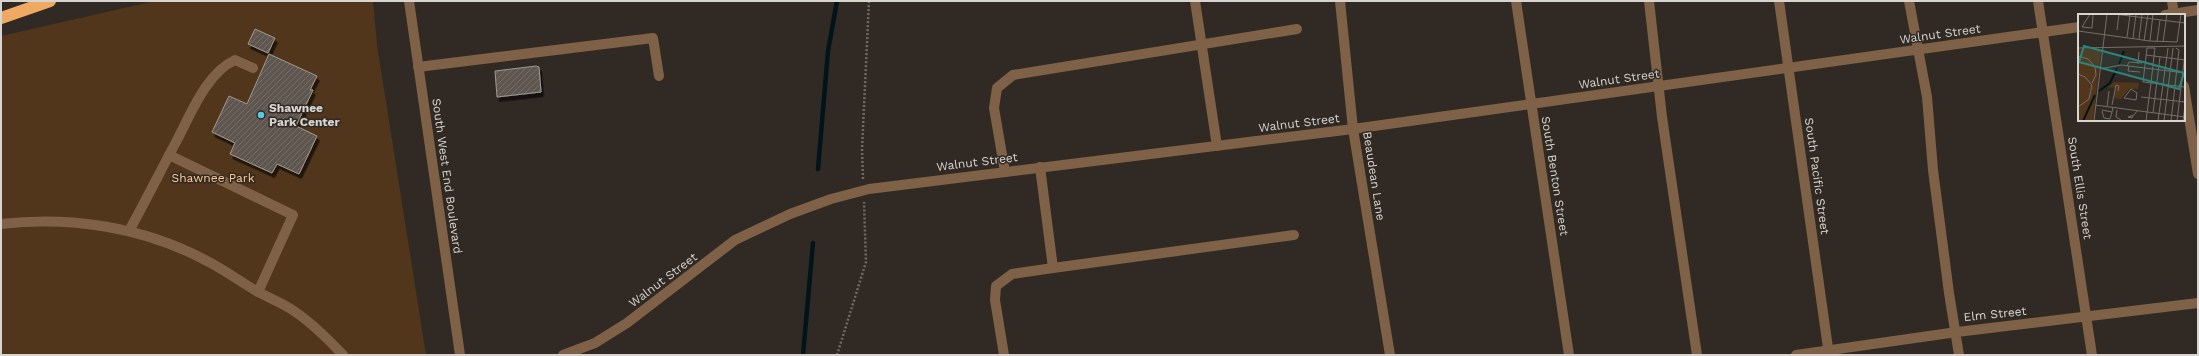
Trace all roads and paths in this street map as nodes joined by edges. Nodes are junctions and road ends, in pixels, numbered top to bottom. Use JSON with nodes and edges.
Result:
{"nodes":[{"id":1,"x":50,"y":1,"type":"edge"},
{"id":2,"x":409,"y":1,"type":"edge"},
{"id":3,"x":1195,"y":1,"type":"edge"},
{"id":4,"x":1340,"y":1,"type":"edge"},
{"id":5,"x":1516,"y":1,"type":"edge"},
{"id":6,"x":1649,"y":1,"type":"edge"},
{"id":7,"x":1779,"y":1,"type":"edge"},
{"id":8,"x":1909,"y":1,"type":"edge"},
{"id":9,"x":2038,"y":1,"type":"edge"},
{"id":10,"x":2172,"y":1,"type":"edge"},
{"id":11,"x":2198,"y":10,"type":"edge"},
{"id":12,"x":2171,"y":14,"type":"edge"},
{"id":13,"x":2176,"y":14,"type":"edge"},
{"id":14,"x":1,"y":18,"type":"edge"},
{"id":15,"x":2078,"y":28,"type":"edge"},
{"id":16,"x":1297,"y":29,"type":"dead end"},
{"id":17,"x":2043,"y":33,"type":"junction"},
{"id":18,"x":1202,"y":43,"type":"junction"},
{"id":19,"x":1919,"y":51,"type":"junction"},
{"id":20,"x":418,"y":67,"type":"junction"},
{"id":21,"x":253,"y":68,"type":"dead end"},
{"id":22,"x":1789,"y":69,"type":"junction"},
{"id":23,"x":659,"y":76,"type":"dead end"},
{"id":24,"x":1660,"y":86,"type":"junction"},
{"id":25,"x":2185,"y":92,"type":"edge"},
{"id":26,"x":1531,"y":104,"type":"junction"},
{"id":27,"x":1353,"y":130,"type":"junction"},
{"id":28,"x":1217,"y":146,"type":"junction"},
{"id":29,"x":169,"y":155,"type":"junction"},
{"id":30,"x":1040,"y":167,"type":"junction"},
{"id":31,"x":1005,"y":172,"type":"junction"},
{"id":32,"x":2198,"y":174,"type":"edge"},
{"id":33,"x":1,"y":224,"type":"edge"},
{"id":34,"x":129,"y":231,"type":"junction"},
{"id":35,"x":1294,"y":235,"type":"dead end"},
{"id":36,"x":1053,"y":268,"type":"junction"},
{"id":37,"x":258,"y":292,"type":"junction"},
{"id":38,"x":2198,"y":303,"type":"edge"},
{"id":39,"x":2087,"y":317,"type":"junction"},
{"id":40,"x":1957,"y":332,"type":"junction"},
{"id":41,"x":1829,"y":353,"type":"edge"},
{"id":42,"x":343,"y":355,"type":"edge"},
{"id":43,"x":460,"y":355,"type":"edge"},
{"id":44,"x":563,"y":355,"type":"edge"},
{"id":45,"x":1004,"y":355,"type":"edge"},
{"id":46,"x":1390,"y":355,"type":"edge"},
{"id":47,"x":1569,"y":355,"type":"edge"},
{"id":48,"x":1697,"y":355,"type":"edge"},
{"id":49,"x":1796,"y":355,"type":"edge"},
{"id":50,"x":1959,"y":355,"type":"edge"},
{"id":51,"x":2092,"y":355,"type":"edge"}],
"edges":[{"from":1,"to":14,"type":"highway"},
{"from":2,"to":20,"type":"street","name":"South West End Boulevard"},
{"from":3,"to":18,"type":"street"},
{"from":4,"to":27,"type":"street","name":"Beaudean Lane"},
{"from":5,"to":26,"type":"street","name":"South Benton Street"},
{"from":6,"to":24,"type":"street"},
{"from":7,"to":22,"type":"street","name":"South Pacific Street"},
{"from":8,"to":19,"type":"street"},
{"from":9,"to":17,"type":"street","name":"South Ellis Street"},
{"from":10,"to":12,"type":"street"},
{"from":11,"to":13,"type":"street"},
{"from":15,"to":17,"type":"street","name":"Walnut Street"},
{"from":16,"to":18,"type":"street"},
{"from":17,"to":19,"type":"street","name":"Walnut Street"},
{"from":17,"to":39,"type":"street","name":"South Ellis Street"},
{"from":18,"to":28,"type":"street"},
{"from":18,"to":31,"type":"street"},
{"from":19,"to":22,"type":"street","name":"Walnut Street"},
{"from":19,"to":40,"type":"street"},
{"from":20,"to":23,"type":"street"},
{"from":20,"to":43,"type":"street","name":"South West End Boulevard"},
{"from":21,"to":29,"type":"street"},
{"from":22,"to":24,"type":"street","name":"Walnut Street"},
{"from":22,"to":41,"type":"street","name":"South Pacific Street"},
{"from":24,"to":26,"type":"street","name":"Walnut Street"},
{"from":24,"to":48,"type":"street"},
{"from":25,"to":32,"type":"street"},
{"from":26,"to":27,"type":"street","name":"Walnut Street"},
{"from":26,"to":47,"type":"street","name":"South Benton Street"},
{"from":27,"to":28,"type":"street","name":"Walnut Street"},
{"from":27,"to":46,"type":"street","name":"Beaudean Lane"},
{"from":28,"to":30,"type":"street","name":"Walnut Street"},
{"from":29,"to":34,"type":"street"},
{"from":29,"to":37,"type":"street"},
{"from":30,"to":31,"type":"street","name":"Walnut Street"},
{"from":30,"to":36,"type":"street"},
{"from":31,"to":44,"type":"street","name":"Walnut Street"},
{"from":33,"to":34,"type":"street"},
{"from":34,"to":37,"type":"street"},
{"from":35,"to":36,"type":"street"},
{"from":36,"to":45,"type":"street"},
{"from":37,"to":42,"type":"street"},
{"from":38,"to":39,"type":"street","name":"Elm Street"},
{"from":39,"to":40,"type":"street","name":"Elm Street"},
{"from":39,"to":51,"type":"street","name":"South Ellis Street"},
{"from":40,"to":41,"type":"street","name":"Elm Street"},
{"from":40,"to":50,"type":"street"},
{"from":41,"to":49,"type":"street","name":"Elm Street"}]}
